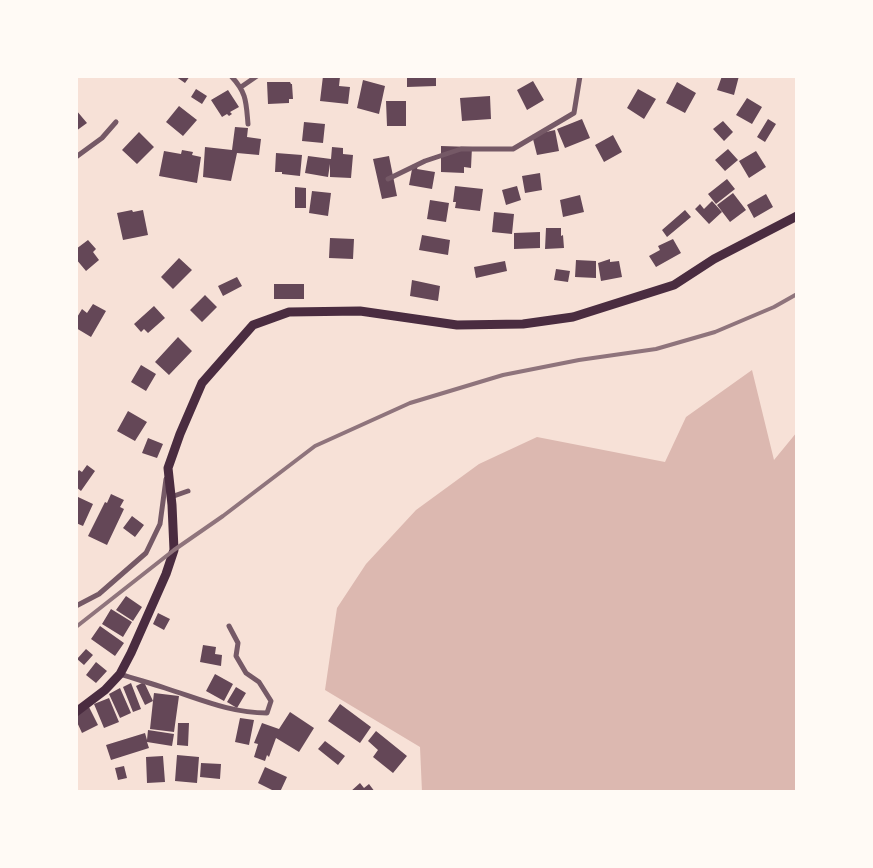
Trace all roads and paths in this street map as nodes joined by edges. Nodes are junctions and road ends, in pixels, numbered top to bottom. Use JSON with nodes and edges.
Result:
{"nodes":[{"id":1,"x":231,"y":76,"type":"edge"},
{"id":2,"x":257,"y":76,"type":"edge"},
{"id":3,"x":580,"y":76,"type":"edge"},
{"id":4,"x":242,"y":88,"type":"junction"},
{"id":5,"x":116,"y":122,"type":"dead end"},
{"id":6,"x":248,"y":124,"type":"dead end"},
{"id":7,"x":76,"y":157,"type":"edge"},
{"id":8,"x":388,"y":179,"type":"dead end"},
{"id":9,"x":797,"y":216,"type":"edge"},
{"id":10,"x":168,"y":468,"type":"junction"},
{"id":11,"x":188,"y":491,"type":"dead end"},
{"id":12,"x":171,"y":497,"type":"junction"},
{"id":13,"x":76,"y":606,"type":"edge"},
{"id":14,"x":229,"y":626,"type":"dead end"},
{"id":15,"x":120,"y":674,"type":"junction"},
{"id":16,"x":76,"y":712,"type":"edge"}],
"edges":[{"from":1,"to":4,"type":"street"},
{"from":2,"to":4,"type":"street"},
{"from":3,"to":8,"type":"street"},
{"from":4,"to":6,"type":"street"},
{"from":5,"to":7,"type":"street"},
{"from":9,"to":10,"type":"main road"},
{"from":10,"to":12,"type":"main road"},
{"from":10,"to":13,"type":"street"},
{"from":11,"to":12,"type":"street"},
{"from":12,"to":15,"type":"main road"},
{"from":14,"to":15,"type":"street"},
{"from":15,"to":16,"type":"main road"}]}
